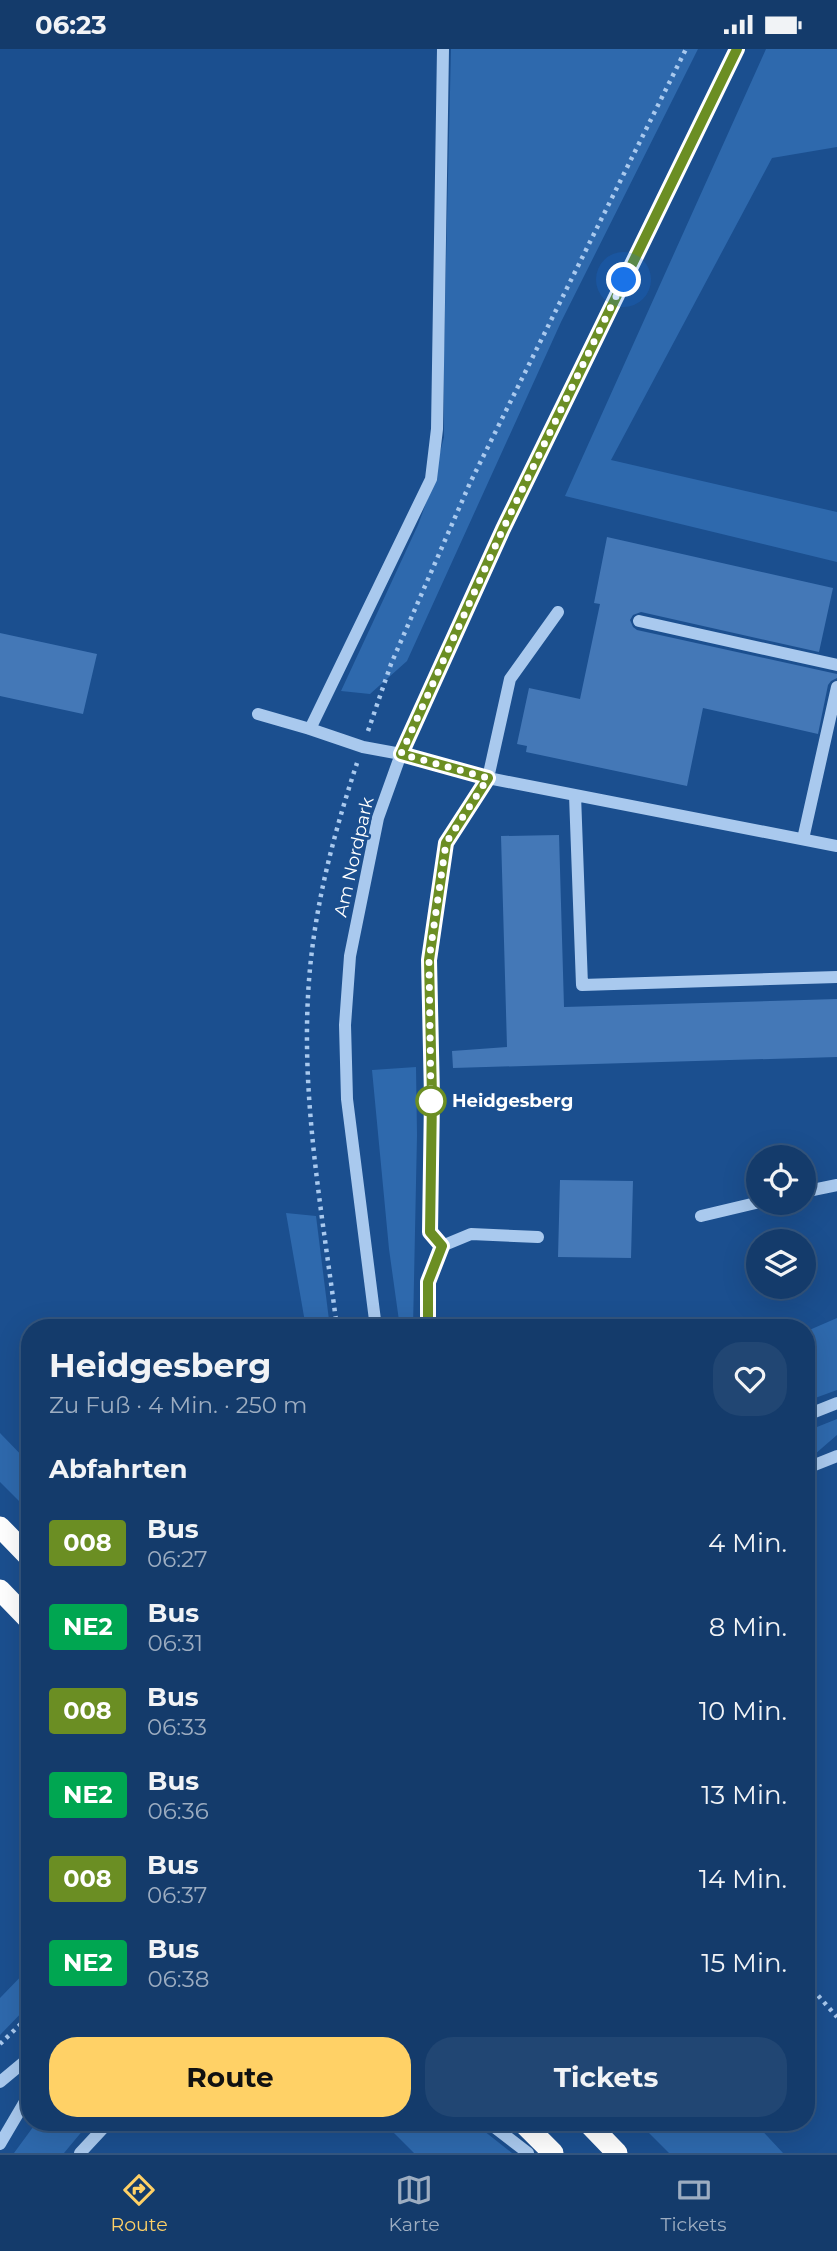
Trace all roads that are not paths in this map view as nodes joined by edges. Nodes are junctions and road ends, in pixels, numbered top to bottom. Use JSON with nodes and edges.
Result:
{"nodes":[{"id":1,"x":443,"y":49,"type":"edge"},
{"id":2,"x":737,"y":49,"type":"edge"},
{"id":3,"x":558,"y":612,"type":"dead end"},
{"id":4,"x":639,"y":621,"type":"dead end"},
{"id":5,"x":837,"y":664,"type":"edge"},
{"id":6,"x":837,"y":687,"type":"edge"},
{"id":7,"x":258,"y":714,"type":"dead end"},
{"id":8,"x":310,"y":729,"type":"junction"},
{"id":9,"x":401,"y":754,"type":"junction"},
{"id":10,"x":488,"y":778,"type":"junction"},
{"id":11,"x":575,"y":795,"type":"junction"},
{"id":12,"x":803,"y":839,"type":"junction"},
{"id":13,"x":837,"y":846,"type":"edge"},
{"id":14,"x":837,"y":977,"type":"edge"},
{"id":15,"x":837,"y":1185,"type":"edge"},
{"id":16,"x":816,"y":1189,"type":"edge"},
{"id":17,"x":746,"y":1205,"type":"edge"},
{"id":18,"x":701,"y":1216,"type":"dead end"},
{"id":19,"x":538,"y":1237,"type":"dead end"},
{"id":20,"x":442,"y":1246,"type":"junction"},
{"id":21,"x":375,"y":1319,"type":"edge"},
{"id":22,"x":428,"y":1319,"type":"edge"},
{"id":23,"x":837,"y":1403,"type":"edge"},
{"id":24,"x":815,"y":1412,"type":"edge"},
{"id":25,"x":837,"y":1456,"type":"edge"},
{"id":26,"x":815,"y":1465,"type":"edge"},
{"id":27,"x":0,"y":1527,"type":"edge"},
{"id":28,"x":21,"y":1549,"type":"edge"},
{"id":29,"x":0,"y":1590,"type":"edge"},
{"id":30,"x":21,"y":1612,"type":"edge"},
{"id":31,"x":21,"y":2064,"type":"edge"},
{"id":32,"x":0,"y":2082,"type":"edge"},
{"id":33,"x":21,"y":2108,"type":"edge"},
{"id":34,"x":101,"y":2131,"type":"edge"},
{"id":35,"x":499,"y":2131,"type":"edge"},
{"id":36,"x":531,"y":2131,"type":"edge"},
{"id":37,"x":596,"y":2131,"type":"edge"},
{"id":38,"x":0,"y":2144,"type":"edge"},
{"id":39,"x":80,"y":2153,"type":"edge"},
{"id":40,"x":528,"y":2153,"type":"edge"},
{"id":41,"x":553,"y":2153,"type":"edge"},
{"id":42,"x":617,"y":2153,"type":"edge"}],
"edges":[{"from":1,"to":8,"type":"street"},
{"from":2,"to":9,"type":"street","name":"Am Nordpark"},
{"from":3,"to":10,"type":"street"},
{"from":4,"to":5,"type":"street"},
{"from":6,"to":12,"type":"street"},
{"from":7,"to":8,"type":"street"},
{"from":8,"to":9,"type":"street"},
{"from":9,"to":10,"type":"street"},
{"from":9,"to":21,"type":"street","name":"Am Nordpark"},
{"from":10,"to":11,"type":"street"},
{"from":10,"to":20,"type":"street"},
{"from":11,"to":12,"type":"street"},
{"from":11,"to":14,"type":"street"},
{"from":12,"to":13,"type":"street"},
{"from":15,"to":16,"type":"street"},
{"from":17,"to":18,"type":"street"},
{"from":19,"to":20,"type":"street"},
{"from":20,"to":22,"type":"street"},
{"from":23,"to":24,"type":"street"},
{"from":25,"to":26,"type":"street"},
{"from":27,"to":28,"type":"highway"},
{"from":29,"to":30,"type":"highway"},
{"from":31,"to":32,"type":"street"},
{"from":33,"to":38,"type":"street"},
{"from":34,"to":39,"type":"street"},
{"from":35,"to":40,"type":"street"},
{"from":36,"to":41,"type":"highway"},
{"from":37,"to":42,"type":"highway"}]}
